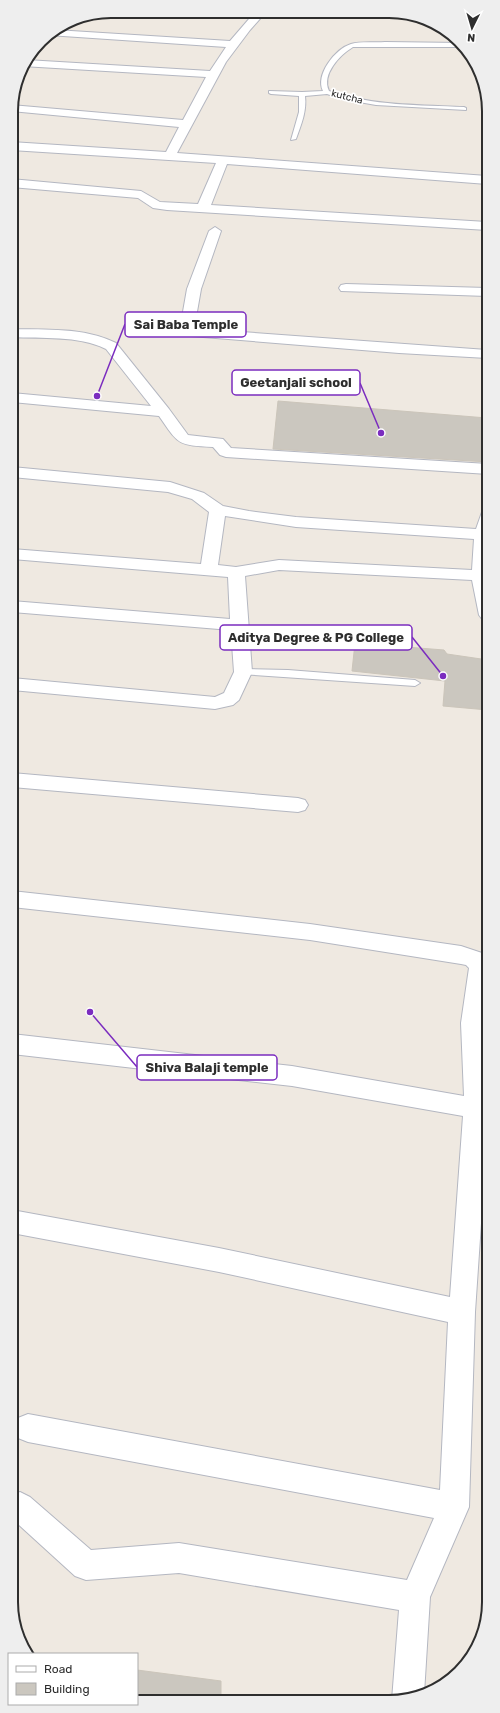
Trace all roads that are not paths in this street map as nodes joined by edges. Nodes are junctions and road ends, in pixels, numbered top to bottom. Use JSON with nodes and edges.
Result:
{"nodes":[{"id":1,"x":255,"y":18,"type":"edge"},
{"id":2,"x":60,"y":33,"type":"edge"},
{"id":3,"x":232,"y":44,"type":"junction"},
{"id":4,"x":452,"y":45,"type":"edge"},
{"id":5,"x":32,"y":63,"type":"edge"},
{"id":6,"x":213,"y":74,"type":"junction"},
{"id":7,"x":271,"y":92,"type":"dead end"},
{"id":8,"x":326,"y":92,"type":"junction"},
{"id":9,"x":302,"y":94,"type":"junction"},
{"id":10,"x":18,"y":109,"type":"edge"},
{"id":11,"x":464,"y":109,"type":"dead end"},
{"id":12,"x":187,"y":124,"type":"junction"},
{"id":13,"x":293,"y":139,"type":"dead end"},
{"id":14,"x":18,"y":146,"type":"edge"},
{"id":15,"x":169,"y":157,"type":"junction"},
{"id":16,"x":223,"y":160,"type":"junction"},
{"id":17,"x":482,"y":180,"type":"edge"},
{"id":18,"x":18,"y":184,"type":"edge"},
{"id":19,"x":203,"y":208,"type":"junction"},
{"id":20,"x":482,"y":226,"type":"edge"},
{"id":21,"x":215,"y":231,"type":"dead end"},
{"id":22,"x":346,"y":288,"type":"dead end"},
{"id":23,"x":482,"y":292,"type":"edge"},
{"id":24,"x":18,"y":333,"type":"edge"},
{"id":25,"x":482,"y":354,"type":"edge"},
{"id":26,"x":18,"y":399,"type":"edge"},
{"id":27,"x":164,"y":412,"type":"junction"},
{"id":28,"x":482,"y":469,"type":"edge"},
{"id":29,"x":18,"y":473,"type":"edge"},
{"id":30,"x":220,"y":511,"type":"junction"},
{"id":31,"x":482,"y":535,"type":"edge"},
{"id":32,"x":18,"y":554,"type":"edge"},
{"id":33,"x":208,"y":570,"type":"junction"},
{"id":34,"x":241,"y":571,"type":"junction"},
{"id":35,"x":482,"y":576,"type":"edge"},
{"id":36,"x":18,"y":607,"type":"edge"},
{"id":37,"x":240,"y":625,"type":"junction"},
{"id":38,"x":249,"y":672,"type":"junction"},
{"id":39,"x":415,"y":683,"type":"dead end"},
{"id":40,"x":18,"y":685,"type":"edge"},
{"id":41,"x":18,"y":781,"type":"edge"},
{"id":42,"x":298,"y":805,"type":"dead end"},
{"id":43,"x":18,"y":900,"type":"edge"},
{"id":44,"x":480,"y":1024,"type":"edge"},
{"id":45,"x":18,"y":1045,"type":"edge"},
{"id":46,"x":482,"y":1109,"type":"edge"},
{"id":47,"x":20,"y":1222,"type":"edge"},
{"id":48,"x":462,"y":1312,"type":"junction"},
{"id":49,"x":28,"y":1428,"type":"dead end"},
{"id":50,"x":454,"y":1507,"type":"junction"},
{"id":51,"x":18,"y":1509,"type":"edge"},
{"id":52,"x":415,"y":1597,"type":"junction"},
{"id":53,"x":408,"y":1693,"type":"edge"}],
"edges":[{"from":1,"to":3,"type":"street"},
{"from":2,"to":3,"type":"street"},
{"from":3,"to":6,"type":"street"},
{"from":4,"to":8,"type":"lane","name":"kutcha"},
{"from":5,"to":6,"type":"street"},
{"from":6,"to":12,"type":"street"},
{"from":7,"to":9,"type":"lane"},
{"from":8,"to":9,"type":"lane"},
{"from":8,"to":11,"type":"lane","name":"kutcha"},
{"from":9,"to":13,"type":"lane"},
{"from":10,"to":12,"type":"street"},
{"from":12,"to":15,"type":"street"},
{"from":14,"to":15,"type":"street"},
{"from":15,"to":16,"type":"street"},
{"from":16,"to":17,"type":"street"},
{"from":16,"to":19,"type":"street"},
{"from":18,"to":19,"type":"street"},
{"from":19,"to":20,"type":"street"},
{"from":21,"to":25,"type":"street"},
{"from":22,"to":23,"type":"street"},
{"from":24,"to":27,"type":"street"},
{"from":26,"to":27,"type":"street"},
{"from":27,"to":28,"type":"street"},
{"from":29,"to":30,"type":"street"},
{"from":30,"to":31,"type":"street"},
{"from":30,"to":33,"type":"street"},
{"from":32,"to":33,"type":"street"},
{"from":33,"to":34,"type":"street"},
{"from":34,"to":35,"type":"street"},
{"from":34,"to":37,"type":"street"},
{"from":36,"to":37,"type":"street"},
{"from":37,"to":38,"type":"street"},
{"from":38,"to":39,"type":"lane"},
{"from":38,"to":40,"type":"street"},
{"from":41,"to":42,"type":"street"},
{"from":43,"to":44,"type":"street"},
{"from":44,"to":46,"type":"street"},
{"from":45,"to":46,"type":"street"},
{"from":46,"to":48,"type":"street"},
{"from":47,"to":48,"type":"street"},
{"from":48,"to":50,"type":"street"},
{"from":49,"to":50,"type":"street"},
{"from":50,"to":52,"type":"street"},
{"from":51,"to":52,"type":"street"},
{"from":52,"to":53,"type":"street"}]}
